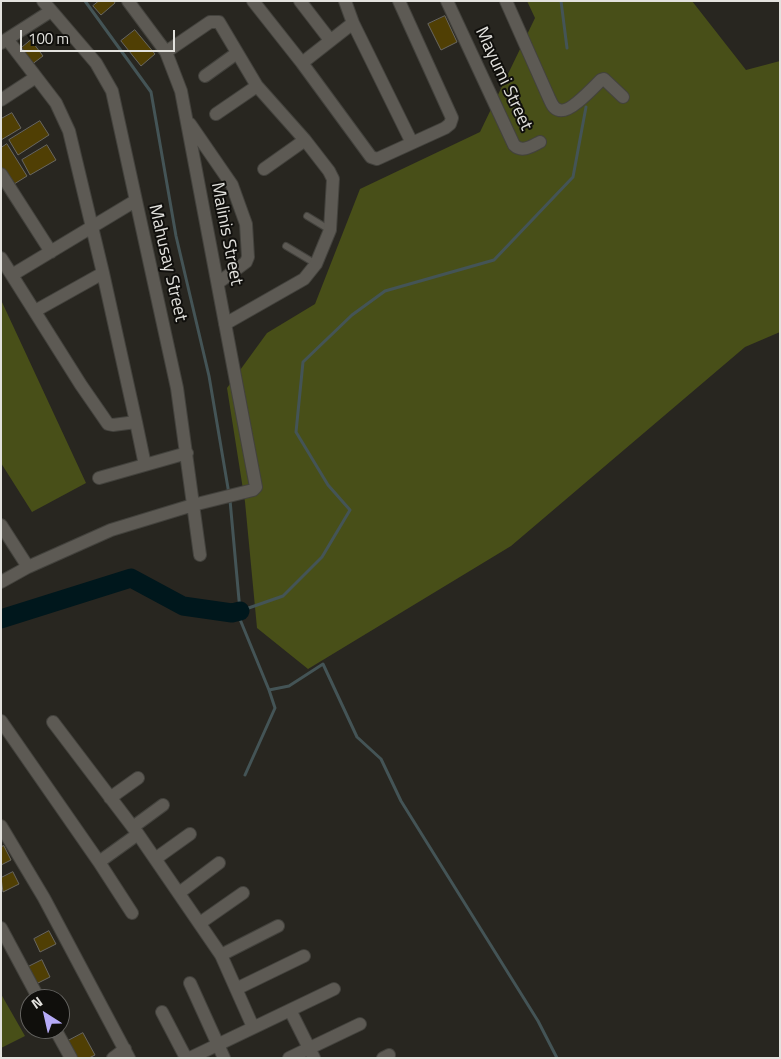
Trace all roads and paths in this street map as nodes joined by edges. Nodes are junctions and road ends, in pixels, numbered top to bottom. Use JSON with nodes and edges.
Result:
{"nodes":[{"id":1,"x":128,"y":1,"type":"edge"},
{"id":2,"x":253,"y":1,"type":"edge"},
{"id":3,"x":300,"y":1,"type":"edge"},
{"id":4,"x":345,"y":1,"type":"edge"},
{"id":5,"x":399,"y":1,"type":"edge"},
{"id":6,"x":447,"y":1,"type":"edge"},
{"id":7,"x":506,"y":1,"type":"edge"},
{"id":8,"x":47,"y":6,"type":"edge"},
{"id":9,"x":353,"y":23,"type":"junction"},
{"id":10,"x":330,"y":40,"type":"junction"},
{"id":11,"x":4,"y":41,"type":"edge"},
{"id":12,"x":166,"y":52,"type":"junction"},
{"id":13,"x":238,"y":53,"type":"junction"},
{"id":14,"x":302,"y":62,"type":"junction"},
{"id":15,"x":205,"y":76,"type":"dead end"},
{"id":16,"x":36,"y":77,"type":"junction"},
{"id":17,"x":258,"y":86,"type":"junction"},
{"id":18,"x":623,"y":97,"type":"dead end"},
{"id":19,"x":1,"y":100,"type":"edge"},
{"id":20,"x":216,"y":114,"type":"dead end"},
{"id":21,"x":187,"y":120,"type":"junction"},
{"id":22,"x":305,"y":140,"type":"junction"},
{"id":23,"x":540,"y":142,"type":"dead end"},
{"id":24,"x":412,"y":143,"type":"junction"},
{"id":25,"x":264,"y":169,"type":"dead end"},
{"id":26,"x":1,"y":174,"type":"edge"},
{"id":27,"x":135,"y":201,"type":"junction"},
{"id":28,"x":307,"y":216,"type":"dead end"},
{"id":29,"x":91,"y":227,"type":"junction"},
{"id":30,"x":330,"y":230,"type":"junction"},
{"id":31,"x":286,"y":246,"type":"dead end"},
{"id":32,"x":51,"y":252,"type":"junction"},
{"id":33,"x":1,"y":258,"type":"edge"},
{"id":34,"x":316,"y":264,"type":"junction"},
{"id":35,"x":103,"y":274,"type":"junction"},
{"id":36,"x":12,"y":275,"type":"junction"},
{"id":37,"x":218,"y":283,"type":"junction"},
{"id":38,"x":35,"y":311,"type":"junction"},
{"id":39,"x":225,"y":324,"type":"junction"},
{"id":40,"x":136,"y":422,"type":"junction"},
{"id":41,"x":187,"y":453,"type":"junction"},
{"id":42,"x":144,"y":465,"type":"junction"},
{"id":43,"x":99,"y":478,"type":"dead end"},
{"id":44,"x":193,"y":505,"type":"junction"},
{"id":45,"x":1,"y":525,"type":"edge"},
{"id":46,"x":200,"y":555,"type":"dead end"},
{"id":47,"x":28,"y":567,"type":"junction"},
{"id":48,"x":1,"y":582,"type":"edge"},
{"id":49,"x":1,"y":721,"type":"edge"},
{"id":50,"x":53,"y":722,"type":"dead end"},
{"id":51,"x":138,"y":778,"type":"dead end"},
{"id":52,"x":110,"y":798,"type":"junction"},
{"id":53,"x":163,"y":805,"type":"dead end"},
{"id":54,"x":1,"y":826,"type":"edge"},
{"id":55,"x":135,"y":831,"type":"junction"},
{"id":56,"x":190,"y":834,"type":"dead end"},
{"id":57,"x":155,"y":859,"type":"junction"},
{"id":58,"x":99,"y":862,"type":"junction"},
{"id":59,"x":219,"y":863,"type":"dead end"},
{"id":60,"x":179,"y":893,"type":"junction"},
{"id":61,"x":244,"y":893,"type":"dead end"},
{"id":62,"x":132,"y":913,"type":"dead end"},
{"id":63,"x":200,"y":923,"type":"junction"},
{"id":64,"x":278,"y":926,"type":"dead end"},
{"id":65,"x":1,"y":928,"type":"edge"},
{"id":66,"x":221,"y":955,"type":"junction"},
{"id":67,"x":304,"y":956,"type":"dead end"},
{"id":68,"x":190,"y":983,"type":"dead end"},
{"id":69,"x":236,"y":988,"type":"junction"},
{"id":70,"x":334,"y":988,"type":"dead end"},
{"id":71,"x":34,"y":989,"type":"edge"},
{"id":72,"x":290,"y":1010,"type":"junction"},
{"id":73,"x":162,"y":1012,"type":"dead end"},
{"id":74,"x":360,"y":1024,"type":"dead end"},
{"id":75,"x":253,"y":1027,"type":"junction"},
{"id":76,"x":61,"y":1039,"type":"edge"},
{"id":77,"x":217,"y":1044,"type":"junction"},
{"id":78,"x":311,"y":1053,"type":"edge"},
{"id":79,"x":127,"y":1054,"type":"edge"},
{"id":80,"x":71,"y":1058,"type":"edge"},
{"id":81,"x":113,"y":1058,"type":"edge"},
{"id":82,"x":186,"y":1058,"type":"edge"},
{"id":83,"x":190,"y":1058,"type":"edge"},
{"id":84,"x":224,"y":1058,"type":"edge"},
{"id":85,"x":289,"y":1058,"type":"edge"}],
"edges":[{"from":1,"to":12,"type":"street","name":"Malinis Street"},
{"from":2,"to":14,"type":"street"},
{"from":3,"to":10,"type":"street"},
{"from":4,"to":9,"type":"street"},
{"from":5,"to":24,"type":"street"},
{"from":6,"to":23,"type":"street","name":"Mayumi Street"},
{"from":7,"to":18,"type":"street"},
{"from":8,"to":11,"type":"street"},
{"from":8,"to":27,"type":"street","name":"Mahusay Street"},
{"from":9,"to":10,"type":"street"},
{"from":9,"to":24,"type":"street"},
{"from":10,"to":14,"type":"street"},
{"from":11,"to":16,"type":"street"},
{"from":12,"to":13,"type":"street"},
{"from":12,"to":21,"type":"street","name":"Malinis Street"},
{"from":13,"to":15,"type":"street"},
{"from":13,"to":17,"type":"street"},
{"from":14,"to":24,"type":"street"},
{"from":16,"to":19,"type":"street"},
{"from":16,"to":29,"type":"street"},
{"from":17,"to":20,"type":"street"},
{"from":17,"to":22,"type":"street"},
{"from":21,"to":37,"type":"street","name":"Malinis Street"},
{"from":21,"to":37,"type":"street"},
{"from":22,"to":25,"type":"street"},
{"from":22,"to":30,"type":"street"},
{"from":26,"to":32,"type":"street"},
{"from":27,"to":29,"type":"street"},
{"from":27,"to":41,"type":"street","name":"Mahusay Street"},
{"from":28,"to":30,"type":"lane"},
{"from":29,"to":32,"type":"street"},
{"from":29,"to":35,"type":"street"},
{"from":30,"to":34,"type":"street"},
{"from":31,"to":34,"type":"lane"},
{"from":32,"to":36,"type":"street"},
{"from":33,"to":36,"type":"street"},
{"from":34,"to":39,"type":"street"},
{"from":35,"to":38,"type":"street"},
{"from":35,"to":40,"type":"street"},
{"from":36,"to":38,"type":"street"},
{"from":37,"to":39,"type":"street","name":"Malinis Street"},
{"from":38,"to":40,"type":"street"},
{"from":39,"to":44,"type":"street","name":"Malinis Street"},
{"from":40,"to":42,"type":"street"},
{"from":41,"to":42,"type":"street"},
{"from":41,"to":44,"type":"street","name":"Mahusay Street"},
{"from":42,"to":43,"type":"street"},
{"from":44,"to":46,"type":"street","name":"Mahusay Street"},
{"from":44,"to":47,"type":"street"},
{"from":45,"to":47,"type":"street"},
{"from":47,"to":48,"type":"street"},
{"from":49,"to":58,"type":"street"},
{"from":50,"to":52,"type":"street"},
{"from":51,"to":52,"type":"street"},
{"from":52,"to":55,"type":"street"},
{"from":53,"to":55,"type":"street"},
{"from":54,"to":79,"type":"street"},
{"from":55,"to":57,"type":"street"},
{"from":55,"to":58,"type":"street"},
{"from":56,"to":57,"type":"street"},
{"from":57,"to":60,"type":"street"},
{"from":58,"to":62,"type":"street"},
{"from":59,"to":60,"type":"street"},
{"from":60,"to":63,"type":"street"},
{"from":61,"to":63,"type":"street"},
{"from":63,"to":66,"type":"street"},
{"from":64,"to":66,"type":"street"},
{"from":65,"to":71,"type":"street"},
{"from":66,"to":69,"type":"street"},
{"from":67,"to":69,"type":"street"},
{"from":68,"to":77,"type":"street"},
{"from":69,"to":75,"type":"street"},
{"from":70,"to":72,"type":"street"},
{"from":72,"to":75,"type":"street"},
{"from":72,"to":78,"type":"street"},
{"from":73,"to":82,"type":"street"},
{"from":74,"to":78,"type":"street"},
{"from":75,"to":77,"type":"street"},
{"from":76,"to":80,"type":"street"},
{"from":77,"to":83,"type":"street"},
{"from":77,"to":84,"type":"street"},
{"from":78,"to":85,"type":"street"},
{"from":79,"to":81,"type":"street"}]}
